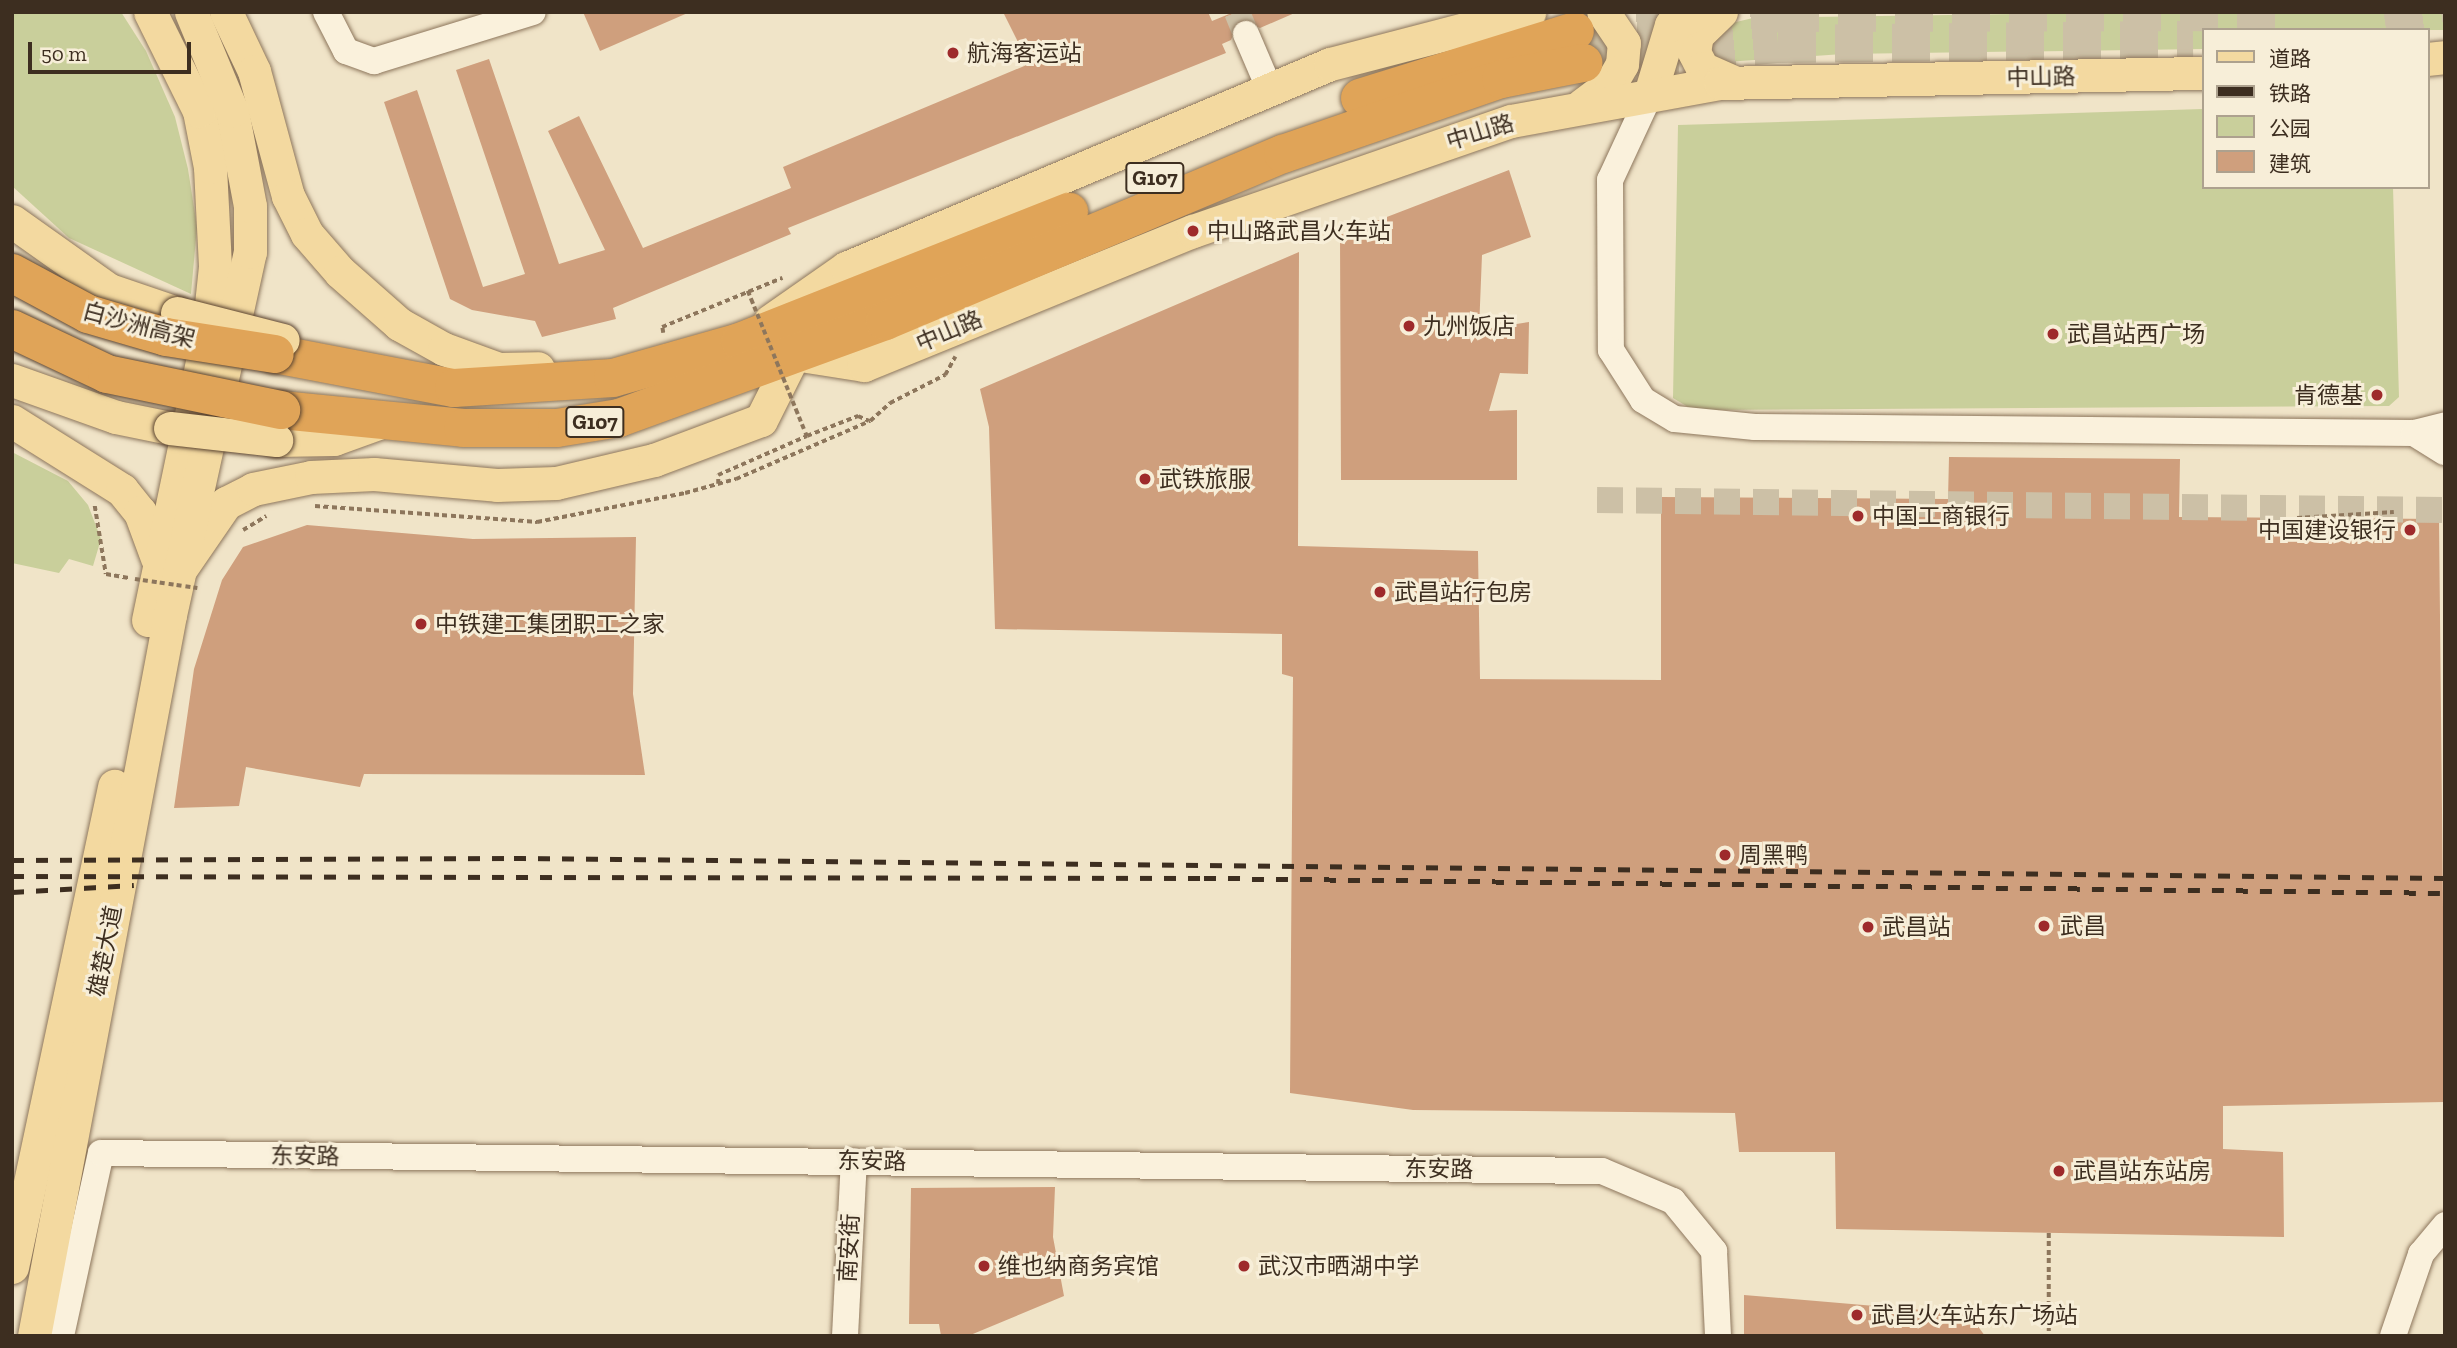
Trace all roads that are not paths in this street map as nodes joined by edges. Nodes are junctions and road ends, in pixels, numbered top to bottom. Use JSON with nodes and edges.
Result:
{"nodes":[{"id":1,"x":150,"y":12,"type":"edge"},
{"id":2,"x":191,"y":12,"type":"edge"},
{"id":3,"x":226,"y":12,"type":"edge"},
{"id":4,"x":326,"y":12,"type":"edge"},
{"id":5,"x":533,"y":12,"type":"edge"},
{"id":6,"x":1699,"y":12,"type":"edge"},
{"id":7,"x":1721,"y":12,"type":"edge"},
{"id":8,"x":1523,"y":13,"type":"edge"},
{"id":9,"x":1246,"y":34,"type":"tunnel mouth"},
{"id":10,"x":1587,"y":35,"type":"edge"},
{"id":11,"x":2202,"y":73,"type":"edge"},
{"id":12,"x":1735,"y":83,"type":"junction"},
{"id":13,"x":1270,"y":90,"type":"junction"},
{"id":14,"x":1650,"y":94,"type":"junction"},
{"id":15,"x":1573,"y":109,"type":"junction"},
{"id":16,"x":12,"y":221,"type":"edge"},
{"id":17,"x":12,"y":273,"type":"edge"},
{"id":18,"x":12,"y":329,"type":"edge"},
{"id":19,"x":740,"y":342,"type":"junction"},
{"id":20,"x":279,"y":347,"type":"junction"},
{"id":21,"x":794,"y":354,"type":"junction"},
{"id":22,"x":613,"y":378,"type":"junction"},
{"id":23,"x":12,"y":380,"type":"edge"},
{"id":24,"x":12,"y":421,"type":"edge"},
{"id":25,"x":279,"y":425,"type":"junction"},
{"id":26,"x":2445,"y":425,"type":"edge"},
{"id":27,"x":2414,"y":433,"type":"junction"},
{"id":28,"x":2445,"y":452,"type":"edge"},
{"id":29,"x":166,"y":570,"type":"junction"},
{"id":30,"x":854,"y":1161,"type":"junction"},
{"id":31,"x":2445,"y":1225,"type":"edge"},
{"id":32,"x":12,"y":1267,"type":"edge"},
{"id":33,"x":34,"y":1336,"type":"edge"},
{"id":34,"x":61,"y":1336,"type":"edge"},
{"id":35,"x":845,"y":1336,"type":"edge"},
{"id":36,"x":1718,"y":1336,"type":"edge"},
{"id":37,"x":2393,"y":1336,"type":"edge"}],
"edges":[{"from":1,"to":29,"type":"main road"},
{"from":2,"to":29,"type":"main road"},
{"from":3,"to":22,"type":"main road"},
{"from":4,"to":5,"type":"street"},
{"from":6,"to":14,"type":"main road"},
{"from":7,"to":12,"type":"main road"},
{"from":8,"to":13,"type":"main road"},
{"from":9,"to":13,"type":"street"},
{"from":10,"to":15,"type":"main road"},
{"from":10,"to":19,"type":"highway","number":"G107"},
{"from":10,"to":21,"type":"highway","number":"G107"},
{"from":11,"to":12,"type":"main road","name":"中山路"},
{"from":12,"to":14,"type":"main road","name":"中山路"},
{"from":13,"to":19,"type":"main road"},
{"from":14,"to":15,"type":"main road","name":"中山路"},
{"from":14,"to":27,"type":"street"},
{"from":15,"to":21,"type":"main road","name":"中山路"},
{"from":16,"to":20,"type":"main road","bridge":true},
{"from":17,"to":20,"type":"highway","name":"白沙洲高架","bridge":true},
{"from":18,"to":25,"type":"highway","bridge":true},
{"from":19,"to":22,"type":"highway","number":"G107"},
{"from":20,"to":22,"type":"highway","name":"白沙洲高架","number":"G107"},
{"from":21,"to":25,"type":"highway","number":"G107"},
{"from":21,"to":29,"type":"main road"},
{"from":23,"to":25,"type":"main road","bridge":true},
{"from":24,"to":29,"type":"main road"},
{"from":26,"to":27,"type":"street"},
{"from":27,"to":28,"type":"street"},
{"from":29,"to":32,"type":"main road","name":"雄楚大道"},
{"from":29,"to":33,"type":"main road","name":"雄楚大道"},
{"from":30,"to":34,"type":"street","name":"东安路"},
{"from":30,"to":35,"type":"street","name":"南安街"},
{"from":30,"to":36,"type":"street","name":"东安路"},
{"from":31,"to":37,"type":"street"}]}
